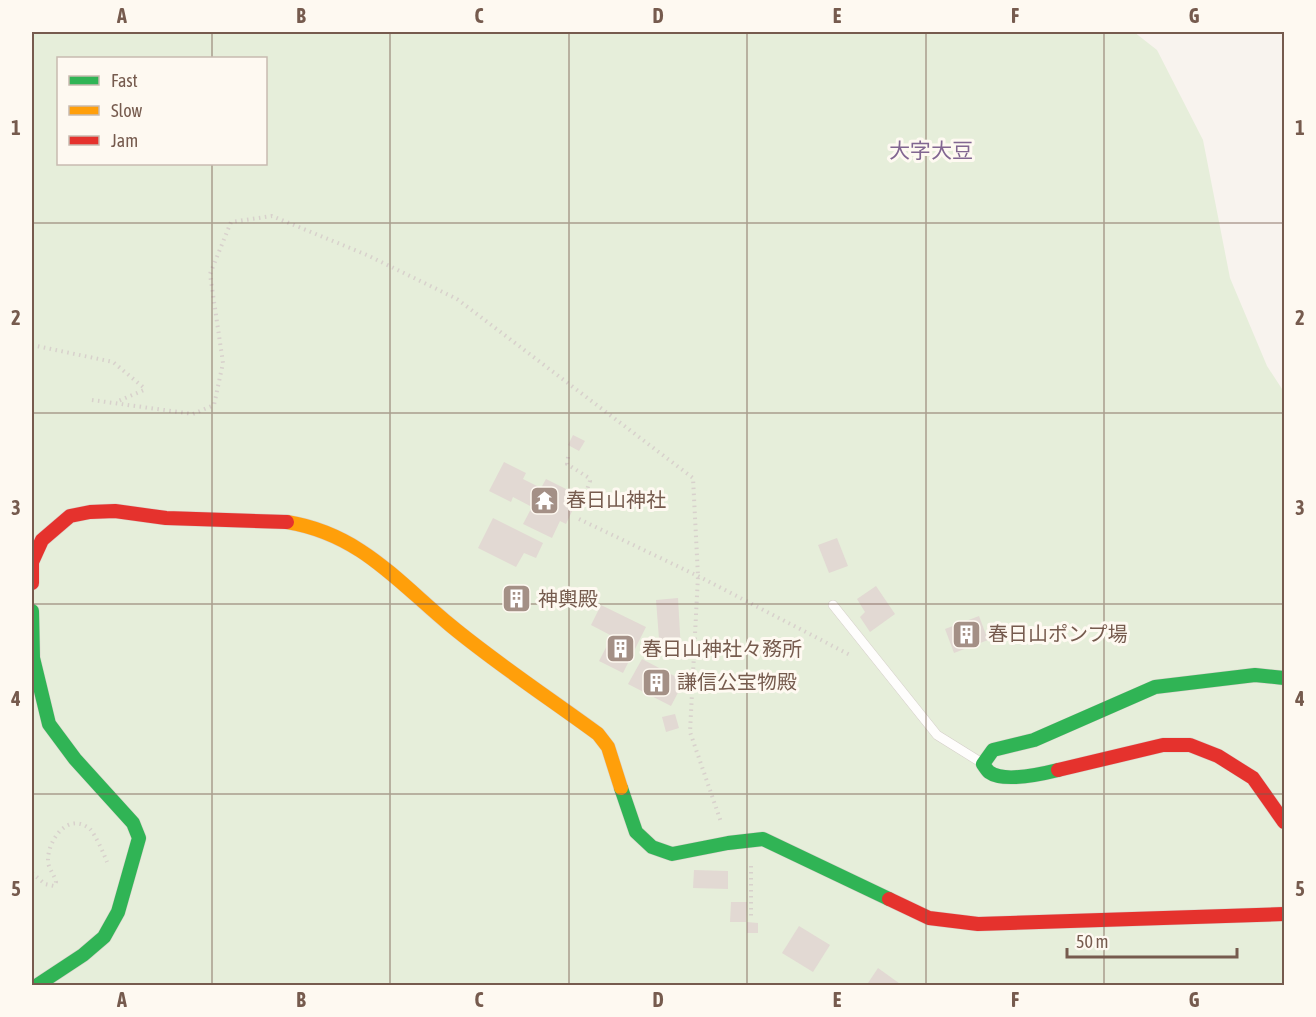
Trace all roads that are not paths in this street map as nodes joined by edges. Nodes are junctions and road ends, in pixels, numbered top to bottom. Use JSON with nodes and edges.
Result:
{"nodes":[{"id":1,"x":32,"y":583,"type":"edge"},
{"id":2,"x":833,"y":605,"type":"dead end"},
{"id":3,"x":32,"y":611,"type":"edge"},
{"id":4,"x":1284,"y":678,"type":"edge"},
{"id":5,"x":983,"y":764,"type":"junction"},
{"id":6,"x":1284,"y":822,"type":"edge"},
{"id":7,"x":1284,"y":914,"type":"edge"},
{"id":8,"x":36,"y":986,"type":"edge"}],
"edges":[{"from":1,"to":7,"type":"street"},
{"from":2,"to":5,"type":"lane"},
{"from":3,"to":8,"type":"street"},
{"from":4,"to":5,"type":"street"},
{"from":5,"to":6,"type":"street"}]}
